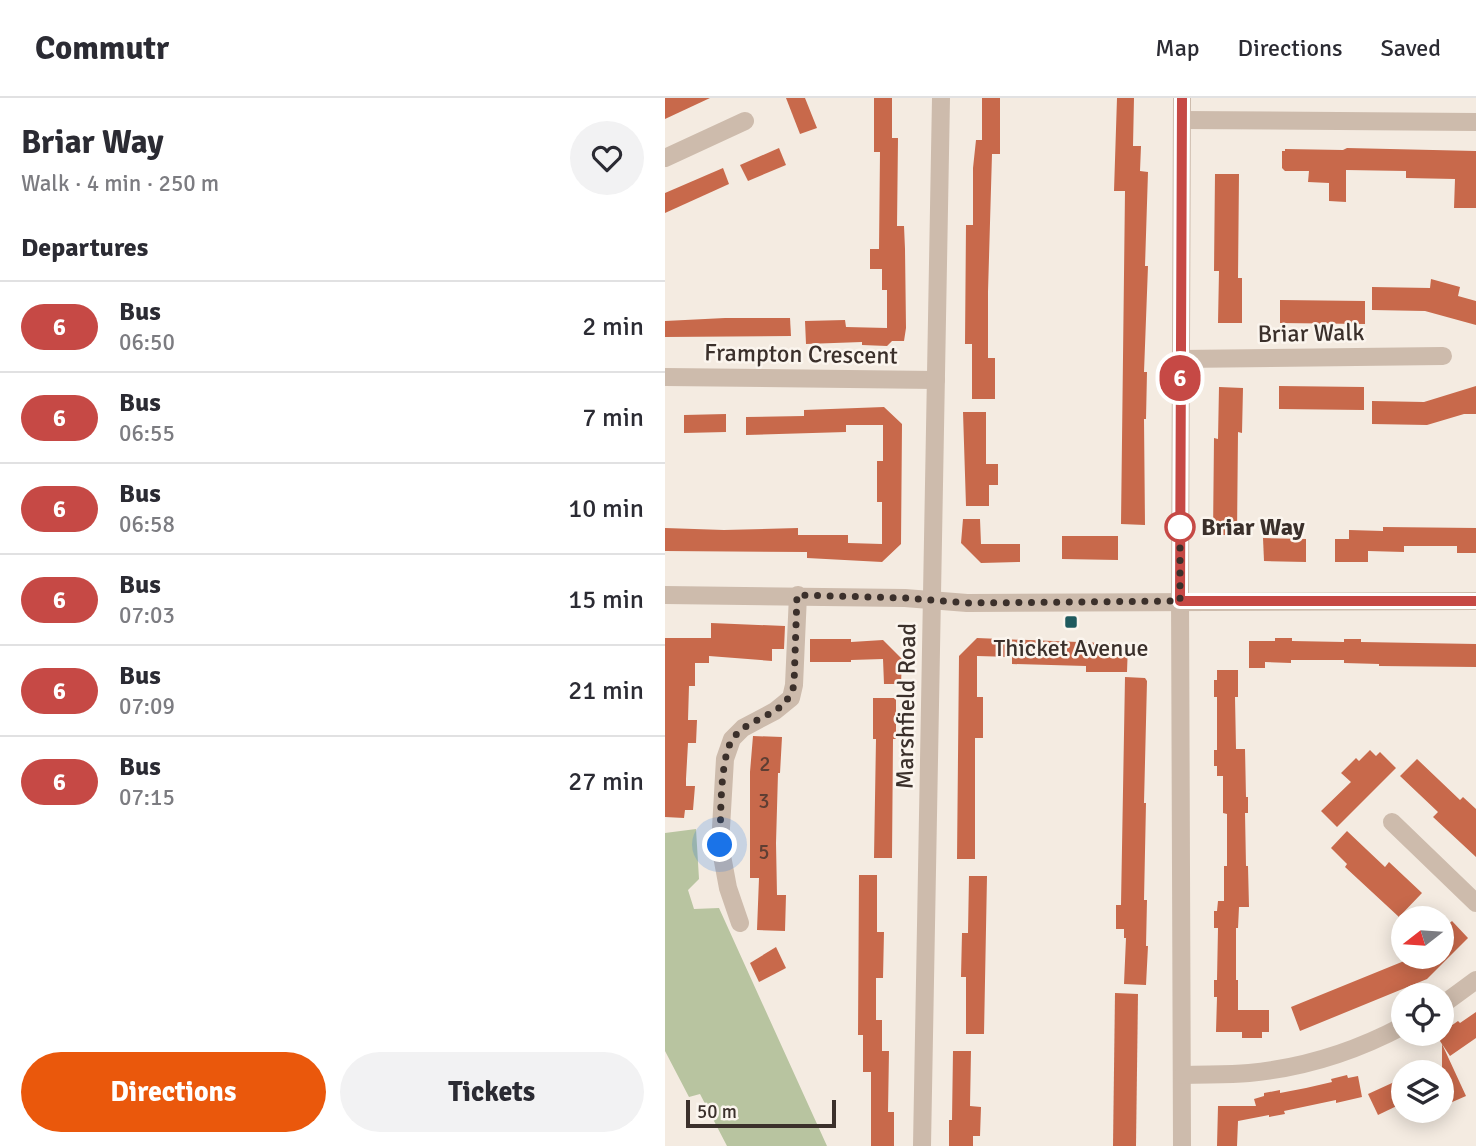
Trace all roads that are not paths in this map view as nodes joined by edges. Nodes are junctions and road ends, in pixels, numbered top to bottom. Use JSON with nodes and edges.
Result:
{"nodes":[{"id":1,"x":941,"y":98,"type":"edge"},
{"id":2,"x":1182,"y":98,"type":"edge"},
{"id":3,"x":1182,"y":120,"type":"junction"},
{"id":4,"x":745,"y":121,"type":"dead end"},
{"id":5,"x":1476,"y":122,"type":"edge"},
{"id":6,"x":665,"y":158,"type":"edge"},
{"id":7,"x":1443,"y":356,"type":"dead end"},
{"id":8,"x":1180,"y":359,"type":"junction"},
{"id":9,"x":665,"y":377,"type":"edge"},
{"id":10,"x":936,"y":380,"type":"junction"},
{"id":11,"x":665,"y":594,"type":"edge"},
{"id":12,"x":797,"y":595,"type":"junction"},
{"id":13,"x":932,"y":601,"type":"junction"},
{"id":14,"x":1180,"y":601,"type":"junction"},
{"id":15,"x":1476,"y":601,"type":"edge"},
{"id":16,"x":1392,"y":822,"type":"dead end"},
{"id":17,"x":1476,"y":904,"type":"edge"},
{"id":18,"x":740,"y":923,"type":"dead end"},
{"id":19,"x":1476,"y":980,"type":"edge"},
{"id":20,"x":1454,"y":996,"type":"edge"},
{"id":21,"x":1391,"y":1032,"type":"edge"},
{"id":22,"x":1183,"y":1075,"type":"junction"},
{"id":23,"x":922,"y":1146,"type":"edge"},
{"id":24,"x":1182,"y":1146,"type":"edge"}],
"edges":[{"from":1,"to":10,"type":"street","name":"Marshfield Road"},
{"from":2,"to":3,"type":"street"},
{"from":3,"to":5,"type":"street"},
{"from":3,"to":8,"type":"street"},
{"from":4,"to":6,"type":"street"},
{"from":7,"to":8,"type":"street","name":"Briar Walk"},
{"from":8,"to":14,"type":"street"},
{"from":9,"to":10,"type":"street","name":"Frampton Crescent"},
{"from":10,"to":13,"type":"street","name":"Marshfield Road"},
{"from":11,"to":12,"type":"street"},
{"from":12,"to":13,"type":"street"},
{"from":12,"to":18,"type":"street"},
{"from":13,"to":14,"type":"street"},
{"from":13,"to":23,"type":"street","name":"Marshfield Road"},
{"from":14,"to":15,"type":"street"},
{"from":14,"to":22,"type":"street"},
{"from":16,"to":17,"type":"street"},
{"from":19,"to":20,"type":"street"},
{"from":21,"to":22,"type":"street"},
{"from":22,"to":24,"type":"street"}]}
